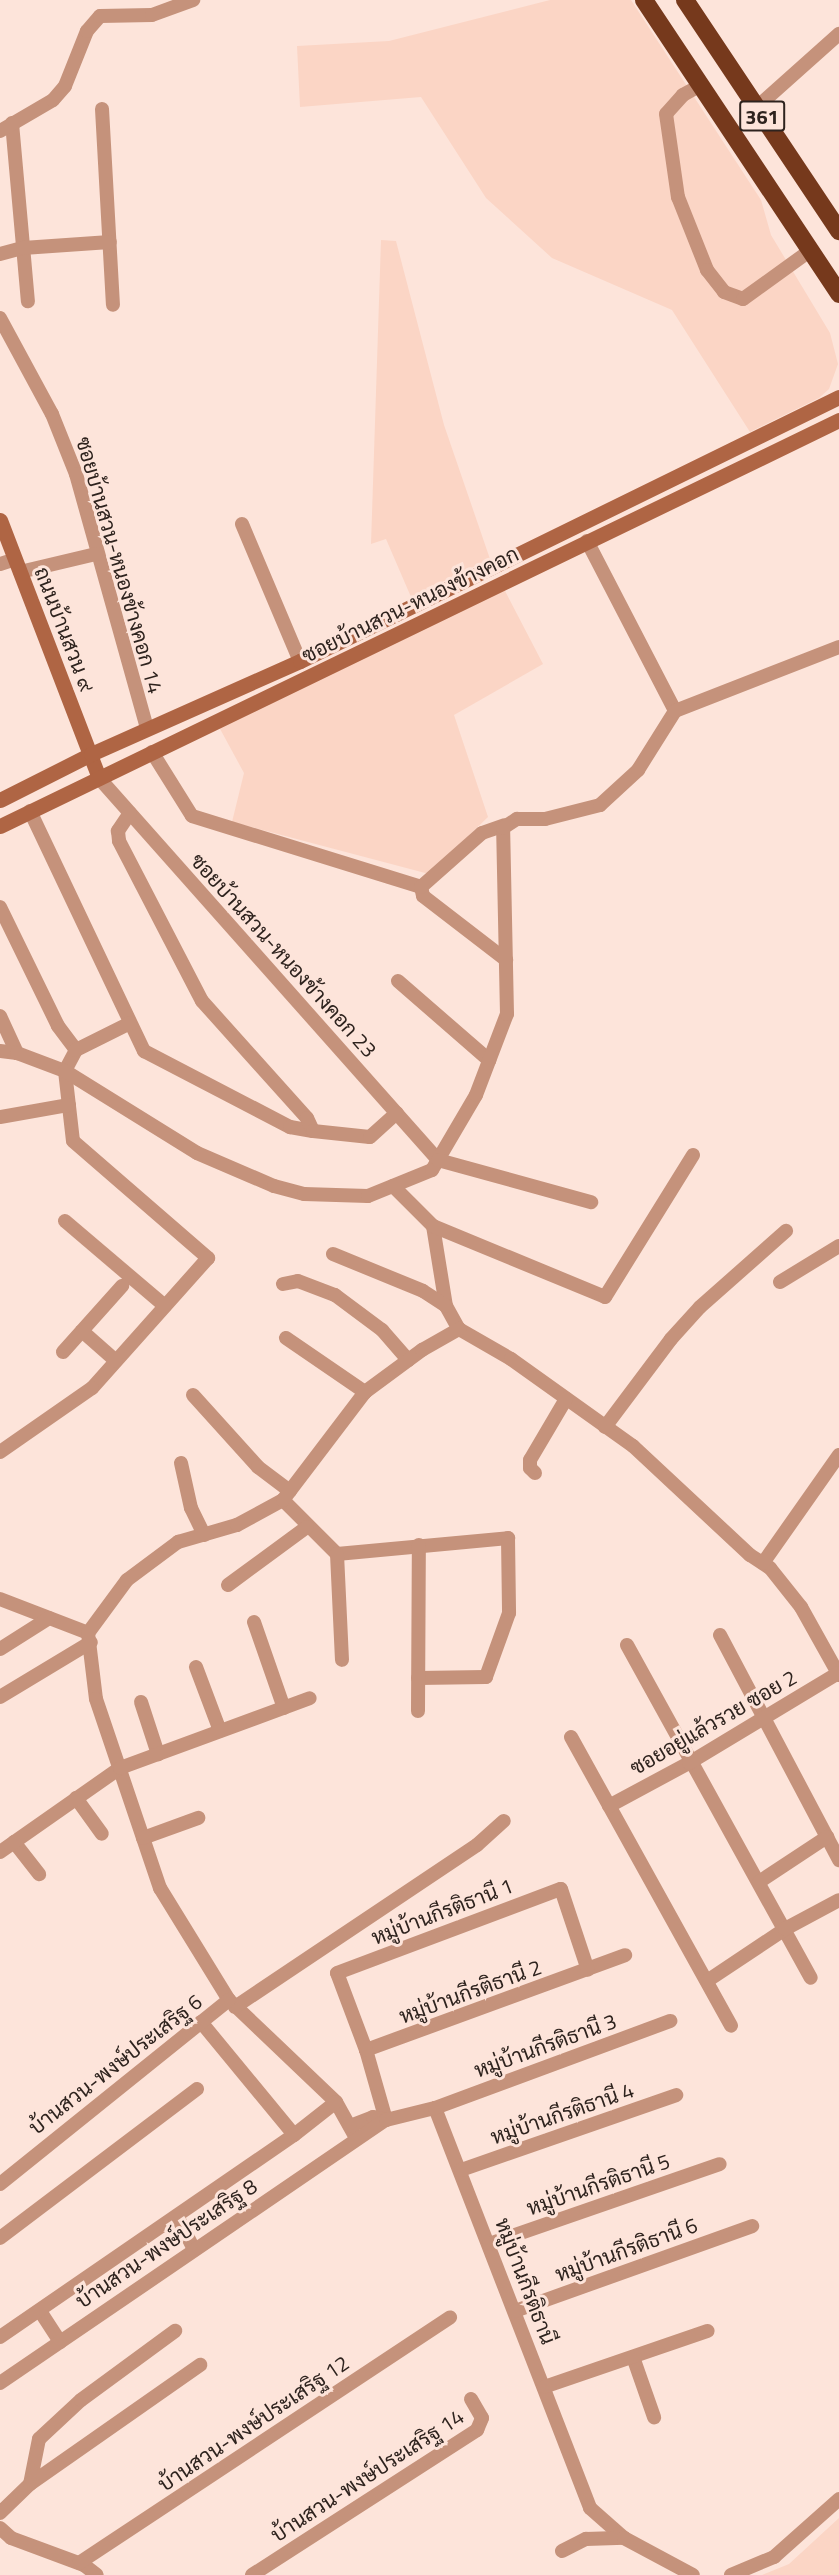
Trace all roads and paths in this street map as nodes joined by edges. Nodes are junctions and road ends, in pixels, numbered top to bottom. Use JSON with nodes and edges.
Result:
{"nodes":[{"id":1,"x":193,"y":0,"type":"edge"},
{"id":2,"x":644,"y":0,"type":"edge"},
{"id":3,"x":685,"y":0,"type":"edge"},
{"id":4,"x":839,"y":34,"type":"edge"},
{"id":5,"x":701,"y":85,"type":"junction"},
{"id":6,"x":756,"y":107,"type":"junction"},
{"id":7,"x":102,"y":109,"type":"dead end"},
{"id":8,"x":12,"y":123,"type":"junction"},
{"id":9,"x":0,"y":131,"type":"edge"},
{"id":10,"x":839,"y":231,"type":"edge"},
{"id":11,"x":110,"y":242,"type":"junction"},
{"id":12,"x":23,"y":248,"type":"junction"},
{"id":13,"x":811,"y":250,"type":"junction"},
{"id":14,"x":0,"y":254,"type":"edge"},
{"id":15,"x":839,"y":294,"type":"edge"},
{"id":16,"x":28,"y":301,"type":"dead end"},
{"id":17,"x":113,"y":305,"type":"dead end"},
{"id":18,"x":0,"y":318,"type":"edge"},
{"id":19,"x":4,"y":335,"type":"edge"},
{"id":20,"x":839,"y":397,"type":"edge"},
{"id":21,"x":839,"y":420,"type":"edge"},
{"id":22,"x":0,"y":520,"type":"edge"},
{"id":23,"x":242,"y":524,"type":"dead end"},
{"id":24,"x":587,"y":541,"type":"junction"},
{"id":25,"x":96,"y":554,"type":"junction"},
{"id":26,"x":0,"y":564,"type":"edge"},
{"id":27,"x":18,"y":565,"type":"junction"},
{"id":28,"x":839,"y":647,"type":"edge"},
{"id":29,"x":300,"y":661,"type":"junction"},
{"id":30,"x":675,"y":711,"type":"junction"},
{"id":31,"x":147,"y":729,"type":"junction"},
{"id":32,"x":152,"y":752,"type":"junction"},
{"id":33,"x":91,"y":754,"type":"junction"},
{"id":34,"x":99,"y":778,"type":"junction"},
{"id":35,"x":0,"y":800,"type":"edge"},
{"id":36,"x":30,"y":811,"type":"junction"},
{"id":37,"x":130,"y":813,"type":"junction"},
{"id":38,"x":0,"y":825,"type":"edge"},
{"id":39,"x":504,"y":830,"type":"junction"},
{"id":40,"x":421,"y":887,"type":"junction"},
{"id":41,"x":0,"y":907,"type":"edge"},
{"id":42,"x":506,"y":960,"type":"junction"},
{"id":43,"x":398,"y":981,"type":"dead end"},
{"id":44,"x":0,"y":1016,"type":"edge"},
{"id":45,"x":130,"y":1023,"type":"junction"},
{"id":46,"x":76,"y":1050,"type":"junction"},
{"id":47,"x":0,"y":1052,"type":"edge"},
{"id":48,"x":17,"y":1053,"type":"junction"},
{"id":49,"x":489,"y":1060,"type":"junction"},
{"id":50,"x":65,"y":1071,"type":"junction"},
{"id":51,"x":69,"y":1105,"type":"junction"},
{"id":52,"x":397,"y":1113,"type":"junction"},
{"id":53,"x":0,"y":1117,"type":"edge"},
{"id":54,"x":314,"y":1131,"type":"junction"},
{"id":55,"x":693,"y":1155,"type":"dead end"},
{"id":56,"x":438,"y":1160,"type":"junction"},
{"id":57,"x":393,"y":1185,"type":"junction"},
{"id":58,"x":591,"y":1202,"type":"dead end"},
{"id":59,"x":66,"y":1221,"type":"dead end"},
{"id":60,"x":433,"y":1226,"type":"junction"},
{"id":61,"x":786,"y":1231,"type":"dead end"},
{"id":62,"x":839,"y":1246,"type":"edge"},
{"id":63,"x":333,"y":1254,"type":"dead end"},
{"id":64,"x":780,"y":1282,"type":"dead end"},
{"id":65,"x":283,"y":1284,"type":"dead end"},
{"id":66,"x":122,"y":1286,"type":"dead end"},
{"id":67,"x":165,"y":1306,"type":"junction"},
{"id":68,"x":446,"y":1306,"type":"junction"},
{"id":69,"x":459,"y":1329,"type":"junction"},
{"id":70,"x":82,"y":1331,"type":"junction"},
{"id":71,"x":286,"y":1338,"type":"dead end"},
{"id":72,"x":63,"y":1352,"type":"dead end"},
{"id":73,"x":408,"y":1360,"type":"junction"},
{"id":74,"x":116,"y":1361,"type":"junction"},
{"id":75,"x":365,"y":1392,"type":"junction"},
{"id":76,"x":193,"y":1395,"type":"dead end"},
{"id":77,"x":566,"y":1399,"type":"junction"},
{"id":78,"x":605,"y":1427,"type":"junction"},
{"id":79,"x":0,"y":1452,"type":"edge"},
{"id":80,"x":839,"y":1455,"type":"edge"},
{"id":81,"x":181,"y":1463,"type":"dead end"},
{"id":82,"x":535,"y":1473,"type":"dead end"},
{"id":83,"x":286,"y":1496,"type":"junction"},
{"id":84,"x":307,"y":1527,"type":"junction"},
{"id":85,"x":204,"y":1535,"type":"junction"},
{"id":86,"x":419,"y":1545,"type":"junction"},
{"id":87,"x":337,"y":1554,"type":"junction"},
{"id":88,"x":763,"y":1563,"type":"junction"},
{"id":89,"x":228,"y":1585,"type":"dead end"},
{"id":90,"x":0,"y":1599,"type":"edge"},
{"id":91,"x":49,"y":1618,"type":"junction"},
{"id":92,"x":254,"y":1622,"type":"dead end"},
{"id":93,"x":720,"y":1635,"type":"dead end"},
{"id":94,"x":89,"y":1637,"type":"junction"},
{"id":95,"x":627,"y":1645,"type":"dead end"},
{"id":96,"x":0,"y":1649,"type":"edge"},
{"id":97,"x":342,"y":1660,"type":"dead end"},
{"id":98,"x":196,"y":1667,"type":"dead end"},
{"id":99,"x":838,"y":1674,"type":"edge"},
{"id":100,"x":418,"y":1678,"type":"junction"},
{"id":101,"x":0,"y":1698,"type":"edge"},
{"id":102,"x":310,"y":1698,"type":"dead end"},
{"id":103,"x":141,"y":1702,"type":"dead end"},
{"id":104,"x":284,"y":1708,"type":"junction"},
{"id":105,"x":418,"y":1711,"type":"dead end"},
{"id":106,"x":764,"y":1717,"type":"junction"},
{"id":107,"x":220,"y":1731,"type":"junction"},
{"id":108,"x":572,"y":1737,"type":"dead end"},
{"id":109,"x":158,"y":1754,"type":"junction"},
{"id":110,"x":689,"y":1763,"type":"junction"},
{"id":111,"x":120,"y":1768,"type":"junction"},
{"id":112,"x":76,"y":1798,"type":"junction"},
{"id":113,"x":609,"y":1806,"type":"junction"},
{"id":114,"x":198,"y":1818,"type":"dead end"},
{"id":115,"x":504,"y":1821,"type":"dead end"},
{"id":116,"x":102,"y":1834,"type":"dead end"},
{"id":117,"x":827,"y":1837,"type":"junction"},
{"id":118,"x":143,"y":1838,"type":"junction"},
{"id":119,"x":14,"y":1842,"type":"junction"},
{"id":120,"x":0,"y":1852,"type":"edge"},
{"id":121,"x":839,"y":1860,"type":"edge"},
{"id":122,"x":39,"y":1874,"type":"dead end"},
{"id":123,"x":759,"y":1882,"type":"junction"},
{"id":124,"x":839,"y":1900,"type":"edge"},
{"id":125,"x":785,"y":1929,"type":"junction"},
{"id":126,"x":625,"y":1955,"type":"dead end"},
{"id":127,"x":588,"y":1970,"type":"junction"},
{"id":128,"x":811,"y":1977,"type":"dead end"},
{"id":129,"x":707,"y":1981,"type":"junction"},
{"id":130,"x":232,"y":2004,"type":"junction"},
{"id":131,"x":670,"y":2021,"type":"dead end"},
{"id":132,"x":201,"y":2022,"type":"junction"},
{"id":133,"x":731,"y":2026,"type":"dead end"},
{"id":134,"x":366,"y":2050,"type":"junction"},
{"id":135,"x":197,"y":2089,"type":"dead end"},
{"id":136,"x":676,"y":2095,"type":"dead end"},
{"id":137,"x":336,"y":2102,"type":"junction"},
{"id":138,"x":435,"y":2108,"type":"junction"},
{"id":139,"x":386,"y":2120,"type":"junction"},
{"id":140,"x":353,"y":2132,"type":"junction"},
{"id":141,"x":294,"y":2135,"type":"junction"},
{"id":142,"x":720,"y":2164,"type":"dead end"},
{"id":143,"x":461,"y":2170,"type":"junction"},
{"id":144,"x":0,"y":2184,"type":"edge"},
{"id":145,"x":177,"y":2216,"type":"junction"},
{"id":146,"x":752,"y":2226,"type":"dead end"},
{"id":147,"x":0,"y":2238,"type":"edge"},
{"id":148,"x":489,"y":2244,"type":"junction"},
{"id":149,"x":194,"y":2250,"type":"junction"},
{"id":150,"x":40,"y":2311,"type":"junction"},
{"id":151,"x":515,"y":2311,"type":"junction"},
{"id":152,"x":450,"y":2317,"type":"dead end"},
{"id":153,"x":176,"y":2331,"type":"dead end"},
{"id":154,"x":708,"y":2331,"type":"dead end"},
{"id":155,"x":0,"y":2337,"type":"edge"},
{"id":156,"x":60,"y":2342,"type":"junction"},
{"id":157,"x":633,"y":2356,"type":"junction"},
{"id":158,"x":200,"y":2365,"type":"dead end"},
{"id":159,"x":0,"y":2383,"type":"edge"},
{"id":160,"x":544,"y":2387,"type":"junction"},
{"id":161,"x":471,"y":2399,"type":"dead end"},
{"id":162,"x":654,"y":2417,"type":"dead end"},
{"id":163,"x":30,"y":2484,"type":"junction"},
{"id":164,"x":839,"y":2499,"type":"edge"},
{"id":165,"x":0,"y":2513,"type":"edge"},
{"id":166,"x":0,"y":2528,"type":"edge"},
{"id":167,"x":624,"y":2538,"type":"junction"},
{"id":168,"x":562,"y":2551,"type":"dead end"},
{"id":169,"x":79,"y":2563,"type":"junction"},
{"id":170,"x":97,"y":2575,"type":"edge"},
{"id":171,"x":252,"y":2575,"type":"edge"},
{"id":172,"x":693,"y":2575,"type":"edge"},
{"id":173,"x":731,"y":2575,"type":"edge"}],
"edges":[{"from":1,"to":8,"type":"street"},
{"from":2,"to":5,"type":"highway","number":"361"},
{"from":3,"to":6,"type":"highway","number":"361"},
{"from":4,"to":6,"type":"street"},
{"from":5,"to":13,"type":"highway","number":"361"},
{"from":5,"to":13,"type":"street"},
{"from":6,"to":10,"type":"highway","number":"361"},
{"from":7,"to":11,"type":"street"},
{"from":8,"to":9,"type":"street"},
{"from":8,"to":12,"type":"street"},
{"from":11,"to":12,"type":"street"},
{"from":11,"to":17,"type":"street"},
{"from":12,"to":14,"type":"street"},
{"from":12,"to":16,"type":"street"},
{"from":13,"to":15,"type":"highway","number":"361"},
{"from":18,"to":19,"type":"street","name":"ซอยบ้านสวน-หนองข้างคอก 14"},
{"from":19,"to":25,"type":"street","name":"ซอยบ้านสวน-หนองข้างคอก 14"},
{"from":20,"to":29,"type":"main road","name":"ซอยบ้านสวน-หนองข้างคอก"},
{"from":21,"to":24,"type":"main road","name":"ซอยบ้านสวน-หนองข้างคอก"},
{"from":22,"to":27,"type":"main road","name":"ถนนบ้านสวน ๙"},
{"from":23,"to":29,"type":"street"},
{"from":24,"to":30,"type":"street"},
{"from":24,"to":32,"type":"main road","name":"ซอยบ้านสวน-หนองข้างคอก"},
{"from":25,"to":27,"type":"street"},
{"from":25,"to":31,"type":"street","name":"ซอยบ้านสวน-หนองข้างคอก 14"},
{"from":26,"to":27,"type":"street"},
{"from":27,"to":33,"type":"main road","name":"ถนนบ้านสวน ๙"},
{"from":28,"to":30,"type":"street"},
{"from":29,"to":31,"type":"main road","name":"ซอยบ้านสวน-หนองข้างคอก"},
{"from":30,"to":39,"type":"street"},
{"from":31,"to":33,"type":"main road","name":"ซอยบ้านสวน-หนองข้างคอก"},
{"from":32,"to":34,"type":"main road","name":"ซอยบ้านสวน-หนองข้างคอก"},
{"from":32,"to":40,"type":"street"},
{"from":33,"to":34,"type":"main road","name":"ถนนบ้านสวน ๙"},
{"from":33,"to":35,"type":"main road","name":"ซอยบ้านสวน-หนองข้างคอก"},
{"from":34,"to":36,"type":"main road","name":"ซอยบ้านสวน-หนองข้างคอก"},
{"from":34,"to":37,"type":"street","name":"ซอยบ้านสวน-หนองข้างคอก 23"},
{"from":36,"to":38,"type":"main road","name":"ซอยบ้านสวน-หนองข้างคอก"},
{"from":36,"to":45,"type":"street"},
{"from":37,"to":52,"type":"street","name":"ซอยบ้านสวน-หนองข้างคอก 23"},
{"from":37,"to":54,"type":"street"},
{"from":39,"to":40,"type":"street"},
{"from":39,"to":42,"type":"street"},
{"from":40,"to":42,"type":"street"},
{"from":41,"to":46,"type":"street"},
{"from":42,"to":49,"type":"street"},
{"from":43,"to":49,"type":"street"},
{"from":44,"to":48,"type":"street"},
{"from":45,"to":46,"type":"street"},
{"from":45,"to":54,"type":"street"},
{"from":46,"to":50,"type":"street"},
{"from":47,"to":48,"type":"street"},
{"from":48,"to":50,"type":"street"},
{"from":49,"to":56,"type":"street"},
{"from":50,"to":51,"type":"street"},
{"from":50,"to":57,"type":"street"},
{"from":51,"to":53,"type":"street"},
{"from":51,"to":67,"type":"street"},
{"from":52,"to":54,"type":"street"},
{"from":52,"to":56,"type":"street","name":"ซอยบ้านสวน-หนองข้างคอก 23"},
{"from":55,"to":60,"type":"street"},
{"from":56,"to":57,"type":"street"},
{"from":56,"to":58,"type":"street"},
{"from":57,"to":60,"type":"street"},
{"from":59,"to":67,"type":"street"},
{"from":60,"to":68,"type":"street"},
{"from":61,"to":78,"type":"street"},
{"from":62,"to":64,"type":"street"},
{"from":63,"to":68,"type":"street"},
{"from":65,"to":73,"type":"street"},
{"from":66,"to":70,"type":"street"},
{"from":67,"to":74,"type":"street"},
{"from":68,"to":69,"type":"street"},
{"from":69,"to":73,"type":"street"},
{"from":69,"to":77,"type":"street"},
{"from":70,"to":72,"type":"street"},
{"from":70,"to":74,"type":"street"},
{"from":71,"to":75,"type":"street"},
{"from":73,"to":75,"type":"street"},
{"from":74,"to":79,"type":"street"},
{"from":75,"to":83,"type":"street"},
{"from":76,"to":83,"type":"street"},
{"from":77,"to":78,"type":"street"},
{"from":77,"to":82,"type":"street"},
{"from":78,"to":88,"type":"street"},
{"from":80,"to":88,"type":"street"},
{"from":81,"to":85,"type":"street"},
{"from":83,"to":84,"type":"street"},
{"from":83,"to":85,"type":"street"},
{"from":84,"to":87,"type":"street"},
{"from":84,"to":89,"type":"street"},
{"from":85,"to":94,"type":"street"},
{"from":86,"to":87,"type":"street"},
{"from":86,"to":100,"type":"street"},
{"from":86,"to":100,"type":"street"},
{"from":87,"to":97,"type":"street"},
{"from":88,"to":99,"type":"street"},
{"from":90,"to":91,"type":"street"},
{"from":91,"to":94,"type":"street"},
{"from":91,"to":96,"type":"street"},
{"from":92,"to":104,"type":"street"},
{"from":93,"to":106,"type":"street"},
{"from":94,"to":101,"type":"street"},
{"from":94,"to":111,"type":"street"},
{"from":95,"to":110,"type":"street"},
{"from":98,"to":107,"type":"street"},
{"from":99,"to":106,"type":"street","name":"ซอยอยู่แล้วรวย ซอย 2"},
{"from":100,"to":105,"type":"street"},
{"from":102,"to":104,"type":"street"},
{"from":103,"to":109,"type":"street"},
{"from":104,"to":107,"type":"street"},
{"from":106,"to":110,"type":"street","name":"ซอยอยู่แล้วรวย ซอย 2"},
{"from":106,"to":117,"type":"street"},
{"from":107,"to":109,"type":"street"},
{"from":108,"to":113,"type":"street"},
{"from":109,"to":111,"type":"street"},
{"from":110,"to":113,"type":"street","name":"ซอยอยู่แล้วรวย ซอย 2"},
{"from":110,"to":123,"type":"street"},
{"from":111,"to":112,"type":"street"},
{"from":111,"to":118,"type":"street"},
{"from":112,"to":116,"type":"street"},
{"from":112,"to":119,"type":"street"},
{"from":113,"to":129,"type":"street"},
{"from":114,"to":118,"type":"street"},
{"from":115,"to":130,"type":"street","name":"บ้านสวน-พงษ์ประเสริฐ 6"},
{"from":117,"to":121,"type":"street"},
{"from":117,"to":123,"type":"street"},
{"from":118,"to":130,"type":"street"},
{"from":119,"to":120,"type":"street"},
{"from":119,"to":122,"type":"street"},
{"from":123,"to":125,"type":"street"},
{"from":124,"to":125,"type":"street"},
{"from":125,"to":128,"type":"street"},
{"from":125,"to":129,"type":"street"},
{"from":126,"to":127,"type":"street","name":"หมู่บ้านกีรติธานี 2"},
{"from":127,"to":134,"type":"street","name":"หมู่บ้านกีรติธานี 2"},
{"from":127,"to":134,"type":"street","name":"หมู่บ้านกีรติธานี 1"},
{"from":129,"to":133,"type":"street"},
{"from":130,"to":132,"type":"street","name":"บ้านสวน-พงษ์ประเสริฐ 6"},
{"from":130,"to":137,"type":"street"},
{"from":131,"to":138,"type":"street","name":"หมู่บ้านกีรติธานี 3"},
{"from":132,"to":141,"type":"street"},
{"from":132,"to":144,"type":"street","name":"บ้านสวน-พงษ์ประเสริฐ 6"},
{"from":134,"to":139,"type":"street"},
{"from":135,"to":147,"type":"street"},
{"from":136,"to":143,"type":"street","name":"หมู่บ้านกีรติธานี 4"},
{"from":137,"to":140,"type":"street"},
{"from":137,"to":141,"type":"street"},
{"from":138,"to":139,"type":"street"},
{"from":138,"to":143,"type":"street","name":"หมู่บ้านกีรติธานี"},
{"from":139,"to":140,"type":"street"},
{"from":140,"to":149,"type":"street","name":"บ้านสวน-พงษ์ประเสริฐ 8"},
{"from":141,"to":145,"type":"street"},
{"from":142,"to":148,"type":"street","name":"หมู่บ้านกีรติธานี 5"},
{"from":143,"to":148,"type":"street","name":"หมู่บ้านกีรติธานี"},
{"from":145,"to":149,"type":"street"},
{"from":145,"to":150,"type":"street"},
{"from":146,"to":151,"type":"street","name":"หมู่บ้านกีรติธานี 6"},
{"from":148,"to":151,"type":"street","name":"หมู่บ้านกีรติธานี"},
{"from":149,"to":156,"type":"street","name":"บ้านสวน-พงษ์ประเสริฐ 8"},
{"from":150,"to":155,"type":"street"},
{"from":150,"to":156,"type":"street"},
{"from":151,"to":160,"type":"street","name":"หมู่บ้านกีรติธานี"},
{"from":152,"to":169,"type":"street","name":"บ้านสวน-พงษ์ประเสริฐ 12"},
{"from":153,"to":163,"type":"street"},
{"from":154,"to":157,"type":"street"},
{"from":156,"to":159,"type":"street","name":"บ้านสวน-พงษ์ประเสริฐ 8"},
{"from":157,"to":160,"type":"street"},
{"from":157,"to":162,"type":"street"},
{"from":158,"to":163,"type":"street"},
{"from":160,"to":167,"type":"street","name":"หมู่บ้านกีรติธานี"},
{"from":161,"to":171,"type":"street","name":"บ้านสวน-พงษ์ประเสริฐ 14"},
{"from":163,"to":165,"type":"street"},
{"from":164,"to":173,"type":"street"},
{"from":166,"to":169,"type":"street"},
{"from":167,"to":168,"type":"street"},
{"from":167,"to":172,"type":"street","name":"หมู่บ้านกีรติธานี"},
{"from":169,"to":170,"type":"street"}]}
